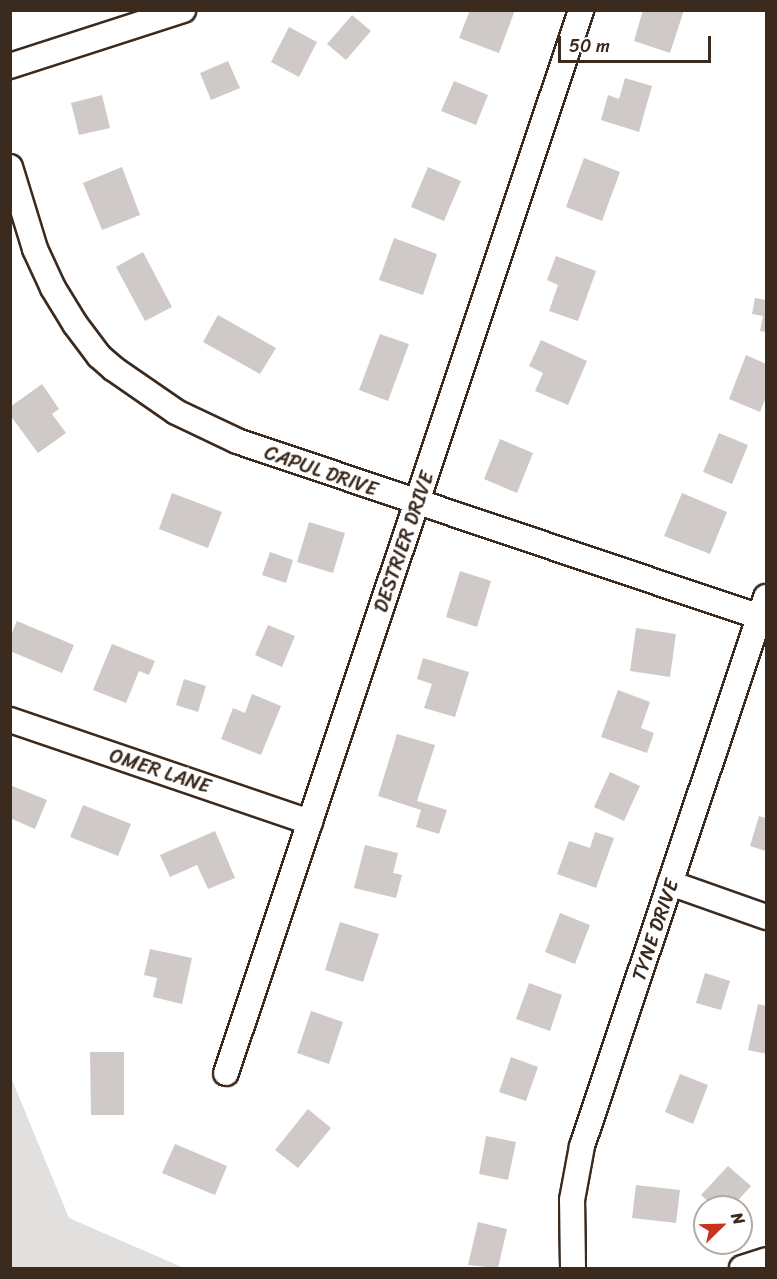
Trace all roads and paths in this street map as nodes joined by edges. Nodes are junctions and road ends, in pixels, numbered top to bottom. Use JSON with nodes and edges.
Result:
{"nodes":[{"id":1,"x":183,"y":10,"type":"edge"},
{"id":2,"x":581,"y":10,"type":"edge"},
{"id":3,"x":10,"y":66,"type":"edge"},
{"id":4,"x":10,"y":167,"type":"edge"},
{"id":5,"x":417,"y":504,"type":"junction"},
{"id":6,"x":763,"y":607,"type":"edge"},
{"id":7,"x":10,"y":720,"type":"edge"},
{"id":8,"x":310,"y":822,"type":"junction"},
{"id":9,"x":670,"y":884,"type":"junction"},
{"id":10,"x":766,"y":917,"type":"edge"},
{"id":11,"x":226,"y":1073,"type":"dead end"},
{"id":12,"x":766,"y":1260,"type":"edge"},
{"id":13,"x":573,"y":1269,"type":"edge"},
{"id":14,"x":742,"y":1269,"type":"edge"}],
"edges":[{"from":1,"to":3,"type":"street"},
{"from":2,"to":5,"type":"street","name":"DESTRIER DRIVE"},
{"from":4,"to":5,"type":"street","name":"CAPUL DRIVE"},
{"from":5,"to":6,"type":"street","name":"CAPUL DRIVE"},
{"from":5,"to":8,"type":"street","name":"DESTRIER DRIVE"},
{"from":6,"to":9,"type":"street","name":"TYNE DRIVE"},
{"from":7,"to":8,"type":"street","name":"OMER LANE"},
{"from":8,"to":11,"type":"street","name":"DESTRIER DRIVE"},
{"from":9,"to":10,"type":"street"},
{"from":9,"to":13,"type":"street","name":"TYNE DRIVE"},
{"from":12,"to":14,"type":"street"}]}
